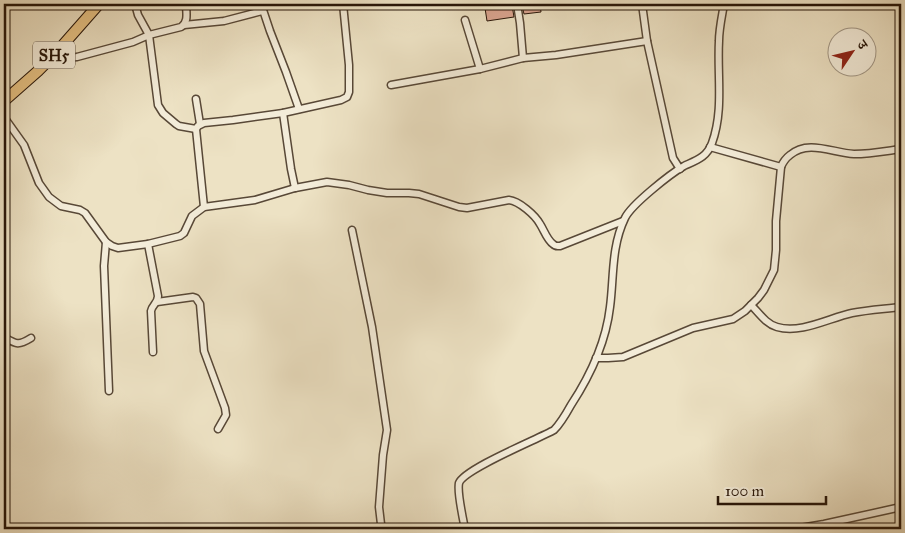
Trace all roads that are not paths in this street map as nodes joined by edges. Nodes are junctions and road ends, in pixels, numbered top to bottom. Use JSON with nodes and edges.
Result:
{"nodes":[{"id":1,"x":99,"y":4,"type":"edge"},
{"id":2,"x":135,"y":4,"type":"edge"},
{"id":3,"x":186,"y":4,"type":"edge"},
{"id":4,"x":343,"y":4,"type":"edge"},
{"id":5,"x":517,"y":4,"type":"edge"},
{"id":6,"x":642,"y":4,"type":"edge"},
{"id":7,"x":724,"y":4,"type":"edge"},
{"id":8,"x":262,"y":7,"type":"edge"},
{"id":9,"x":465,"y":20,"type":"dead end"},
{"id":10,"x":184,"y":25,"type":"junction"},
{"id":11,"x":148,"y":35,"type":"junction"},
{"id":12,"x":647,"y":41,"type":"junction"},
{"id":13,"x":55,"y":54,"type":"junction"},
{"id":14,"x":523,"y":58,"type":"junction"},
{"id":15,"x":480,"y":69,"type":"junction"},
{"id":16,"x":391,"y":85,"type":"dead end"},
{"id":17,"x":196,"y":99,"type":"dead end"},
{"id":18,"x":4,"y":101,"type":"edge"},
{"id":19,"x":299,"y":109,"type":"junction"},
{"id":20,"x":283,"y":113,"type":"junction"},
{"id":21,"x":4,"y":117,"type":"edge"},
{"id":22,"x":198,"y":127,"type":"junction"},
{"id":23,"x":710,"y":147,"type":"junction"},
{"id":24,"x":901,"y":149,"type":"edge"},
{"id":25,"x":781,"y":167,"type":"junction"},
{"id":26,"x":680,"y":169,"type":"junction"},
{"id":27,"x":295,"y":188,"type":"junction"},
{"id":28,"x":204,"y":208,"type":"junction"},
{"id":29,"x":623,"y":221,"type":"junction"},
{"id":30,"x":352,"y":230,"type":"dead end"},
{"id":31,"x":106,"y":242,"type":"junction"},
{"id":32,"x":148,"y":244,"type":"junction"},
{"id":33,"x":157,"y":302,"type":"junction"},
{"id":34,"x":751,"y":305,"type":"junction"},
{"id":35,"x":901,"y":307,"type":"edge"},
{"id":36,"x":4,"y":337,"type":"edge"},
{"id":37,"x":31,"y":338,"type":"dead end"},
{"id":38,"x":153,"y":352,"type":"dead end"},
{"id":39,"x":596,"y":358,"type":"junction"},
{"id":40,"x":109,"y":391,"type":"dead end"},
{"id":41,"x":218,"y":429,"type":"dead end"},
{"id":42,"x":901,"y":507,"type":"edge"},
{"id":43,"x":384,"y":529,"type":"edge"},
{"id":44,"x":465,"y":529,"type":"edge"},
{"id":45,"x":794,"y":529,"type":"edge"}],
"edges":[{"from":1,"to":13,"type":"main road","number":"SH5"},
{"from":2,"to":11,"type":"street"},
{"from":3,"to":10,"type":"street"},
{"from":4,"to":19,"type":"street"},
{"from":5,"to":14,"type":"street"},
{"from":6,"to":12,"type":"street"},
{"from":7,"to":23,"type":"street"},
{"from":8,"to":10,"type":"street"},
{"from":8,"to":19,"type":"street"},
{"from":9,"to":15,"type":"street"},
{"from":10,"to":11,"type":"street"},
{"from":11,"to":13,"type":"street"},
{"from":11,"to":22,"type":"street"},
{"from":12,"to":14,"type":"street"},
{"from":12,"to":26,"type":"street"},
{"from":13,"to":18,"type":"main road","number":"SH5"},
{"from":14,"to":15,"type":"street"},
{"from":15,"to":16,"type":"street"},
{"from":17,"to":22,"type":"street"},
{"from":19,"to":20,"type":"street"},
{"from":20,"to":22,"type":"street"},
{"from":20,"to":27,"type":"street"},
{"from":21,"to":31,"type":"street"},
{"from":22,"to":28,"type":"street"},
{"from":23,"to":25,"type":"street"},
{"from":23,"to":26,"type":"street"},
{"from":24,"to":25,"type":"street"},
{"from":25,"to":34,"type":"street"},
{"from":26,"to":29,"type":"street"},
{"from":27,"to":28,"type":"street"},
{"from":27,"to":29,"type":"street"},
{"from":28,"to":32,"type":"street"},
{"from":29,"to":39,"type":"street"},
{"from":30,"to":43,"type":"street"},
{"from":31,"to":32,"type":"street"},
{"from":31,"to":40,"type":"street"},
{"from":32,"to":33,"type":"street"},
{"from":33,"to":38,"type":"street"},
{"from":33,"to":41,"type":"street"},
{"from":34,"to":35,"type":"street"},
{"from":34,"to":39,"type":"street"},
{"from":36,"to":37,"type":"street"},
{"from":39,"to":44,"type":"street"},
{"from":42,"to":45,"type":"street"}]}
